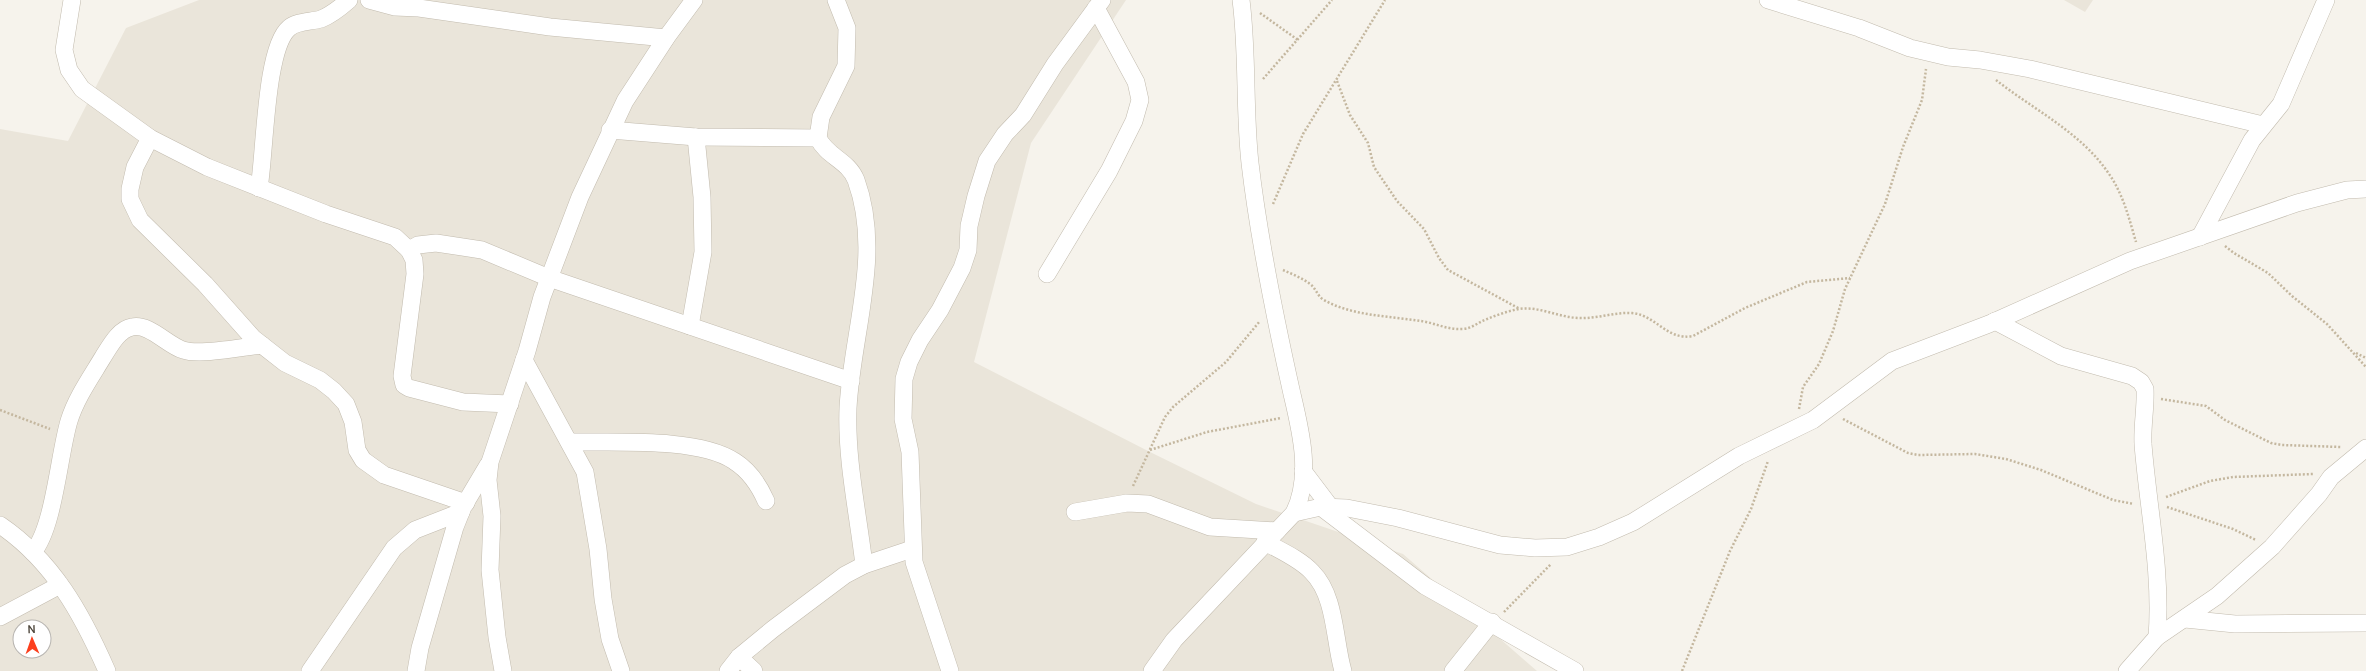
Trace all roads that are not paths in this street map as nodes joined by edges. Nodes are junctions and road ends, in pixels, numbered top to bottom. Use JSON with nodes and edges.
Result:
{"nodes":[{"id":1,"x":72,"y":0,"type":"edge"},
{"id":2,"x":349,"y":0,"type":"edge"},
{"id":3,"x":369,"y":0,"type":"edge"},
{"id":4,"x":694,"y":0,"type":"edge"},
{"id":5,"x":836,"y":0,"type":"edge"},
{"id":6,"x":1241,"y":0,"type":"edge"},
{"id":7,"x":1768,"y":0,"type":"edge"},
{"id":8,"x":2326,"y":0,"type":"edge"},
{"id":9,"x":1783,"y":2,"type":"edge"},
{"id":10,"x":420,"y":4,"type":"edge"},
{"id":11,"x":1099,"y":4,"type":"edge"},
{"id":12,"x":666,"y":38,"type":"junction"},
{"id":13,"x":2263,"y":125,"type":"junction"},
{"id":14,"x":610,"y":130,"type":"junction"},
{"id":15,"x":696,"y":137,"type":"junction"},
{"id":16,"x":150,"y":138,"type":"junction"},
{"id":17,"x":818,"y":138,"type":"junction"},
{"id":18,"x":259,"y":188,"type":"junction"},
{"id":19,"x":2366,"y":189,"type":"edge"},
{"id":20,"x":2206,"y":235,"type":"junction"},
{"id":21,"x":409,"y":250,"type":"junction"},
{"id":22,"x":1047,"y":274,"type":"dead end"},
{"id":23,"x":549,"y":278,"type":"junction"},
{"id":24,"x":1995,"y":321,"type":"junction"},
{"id":25,"x":690,"y":326,"type":"junction"},
{"id":26,"x":262,"y":345,"type":"junction"},
{"id":27,"x":524,"y":360,"type":"junction"},
{"id":28,"x":851,"y":381,"type":"junction"},
{"id":29,"x":510,"y":404,"type":"junction"},
{"id":30,"x":569,"y":442,"type":"junction"},
{"id":31,"x":2366,"y":448,"type":"edge"},
{"id":32,"x":490,"y":462,"type":"junction"},
{"id":33,"x":1303,"y":471,"type":"junction"},
{"id":34,"x":766,"y":501,"type":"dead end"},
{"id":35,"x":464,"y":507,"type":"junction"},
{"id":36,"x":1326,"y":508,"type":"junction"},
{"id":37,"x":1075,"y":512,"type":"dead end"},
{"id":38,"x":1294,"y":513,"type":"junction"},
{"id":39,"x":0,"y":525,"type":"edge"},
{"id":40,"x":1271,"y":537,"type":"junction"},
{"id":41,"x":912,"y":549,"type":"junction"},
{"id":42,"x":34,"y":552,"type":"junction"},
{"id":43,"x":864,"y":564,"type":"junction"},
{"id":44,"x":60,"y":585,"type":"junction"},
{"id":45,"x":0,"y":617,"type":"edge"},
{"id":46,"x":2185,"y":619,"type":"junction"},
{"id":47,"x":1492,"y":622,"type":"junction"},
{"id":48,"x":2366,"y":623,"type":"edge"},
{"id":49,"x":2157,"y":637,"type":"junction"},
{"id":50,"x":739,"y":657,"type":"junction"},
{"id":51,"x":107,"y":671,"type":"edge"},
{"id":52,"x":310,"y":671,"type":"edge"},
{"id":53,"x":416,"y":671,"type":"edge"},
{"id":54,"x":503,"y":671,"type":"edge"},
{"id":55,"x":621,"y":671,"type":"edge"},
{"id":56,"x":728,"y":671,"type":"edge"},
{"id":57,"x":754,"y":671,"type":"edge"},
{"id":58,"x":950,"y":671,"type":"edge"},
{"id":59,"x":1152,"y":671,"type":"edge"},
{"id":60,"x":1343,"y":671,"type":"edge"},
{"id":61,"x":1453,"y":671,"type":"edge"},
{"id":62,"x":1575,"y":671,"type":"edge"},
{"id":63,"x":2127,"y":671,"type":"edge"}],
"edges":[{"from":1,"to":16,"type":"street"},
{"from":2,"to":18,"type":"street"},
{"from":3,"to":10,"type":"street"},
{"from":4,"to":12,"type":"street"},
{"from":5,"to":17,"type":"street"},
{"from":6,"to":33,"type":"street"},
{"from":7,"to":9,"type":"street"},
{"from":8,"to":13,"type":"street"},
{"from":9,"to":13,"type":"street"},
{"from":10,"to":12,"type":"street"},
{"from":11,"to":22,"type":"street"},
{"from":11,"to":41,"type":"street"},
{"from":12,"to":14,"type":"street"},
{"from":13,"to":20,"type":"street"},
{"from":14,"to":15,"type":"street"},
{"from":14,"to":23,"type":"street"},
{"from":15,"to":17,"type":"street"},
{"from":15,"to":25,"type":"street"},
{"from":16,"to":18,"type":"street"},
{"from":16,"to":26,"type":"street"},
{"from":17,"to":28,"type":"street"},
{"from":18,"to":21,"type":"street"},
{"from":19,"to":20,"type":"street"},
{"from":20,"to":24,"type":"street"},
{"from":21,"to":23,"type":"street"},
{"from":21,"to":29,"type":"street"},
{"from":23,"to":25,"type":"street"},
{"from":23,"to":27,"type":"street"},
{"from":24,"to":36,"type":"street"},
{"from":24,"to":49,"type":"street"},
{"from":25,"to":28,"type":"street"},
{"from":26,"to":35,"type":"street"},
{"from":26,"to":42,"type":"street"},
{"from":27,"to":29,"type":"street"},
{"from":27,"to":30,"type":"street"},
{"from":28,"to":43,"type":"street"},
{"from":29,"to":32,"type":"street"},
{"from":30,"to":34,"type":"street"},
{"from":30,"to":55,"type":"street"},
{"from":31,"to":46,"type":"street"},
{"from":32,"to":35,"type":"street"},
{"from":32,"to":54,"type":"street"},
{"from":33,"to":36,"type":"street"},
{"from":33,"to":38,"type":"street"},
{"from":35,"to":52,"type":"street"},
{"from":35,"to":53,"type":"street"},
{"from":36,"to":38,"type":"street"},
{"from":36,"to":47,"type":"street"},
{"from":37,"to":40,"type":"street"},
{"from":38,"to":40,"type":"street"},
{"from":39,"to":42,"type":"street"},
{"from":40,"to":59,"type":"street"},
{"from":40,"to":60,"type":"street"},
{"from":41,"to":43,"type":"street"},
{"from":41,"to":58,"type":"street"},
{"from":42,"to":44,"type":"street"},
{"from":43,"to":50,"type":"street"},
{"from":44,"to":45,"type":"street"},
{"from":44,"to":51,"type":"street"},
{"from":46,"to":48,"type":"street"},
{"from":46,"to":49,"type":"street"},
{"from":47,"to":61,"type":"street"},
{"from":47,"to":62,"type":"street"},
{"from":49,"to":63,"type":"street"},
{"from":50,"to":56,"type":"street"},
{"from":50,"to":57,"type":"street"}]}
